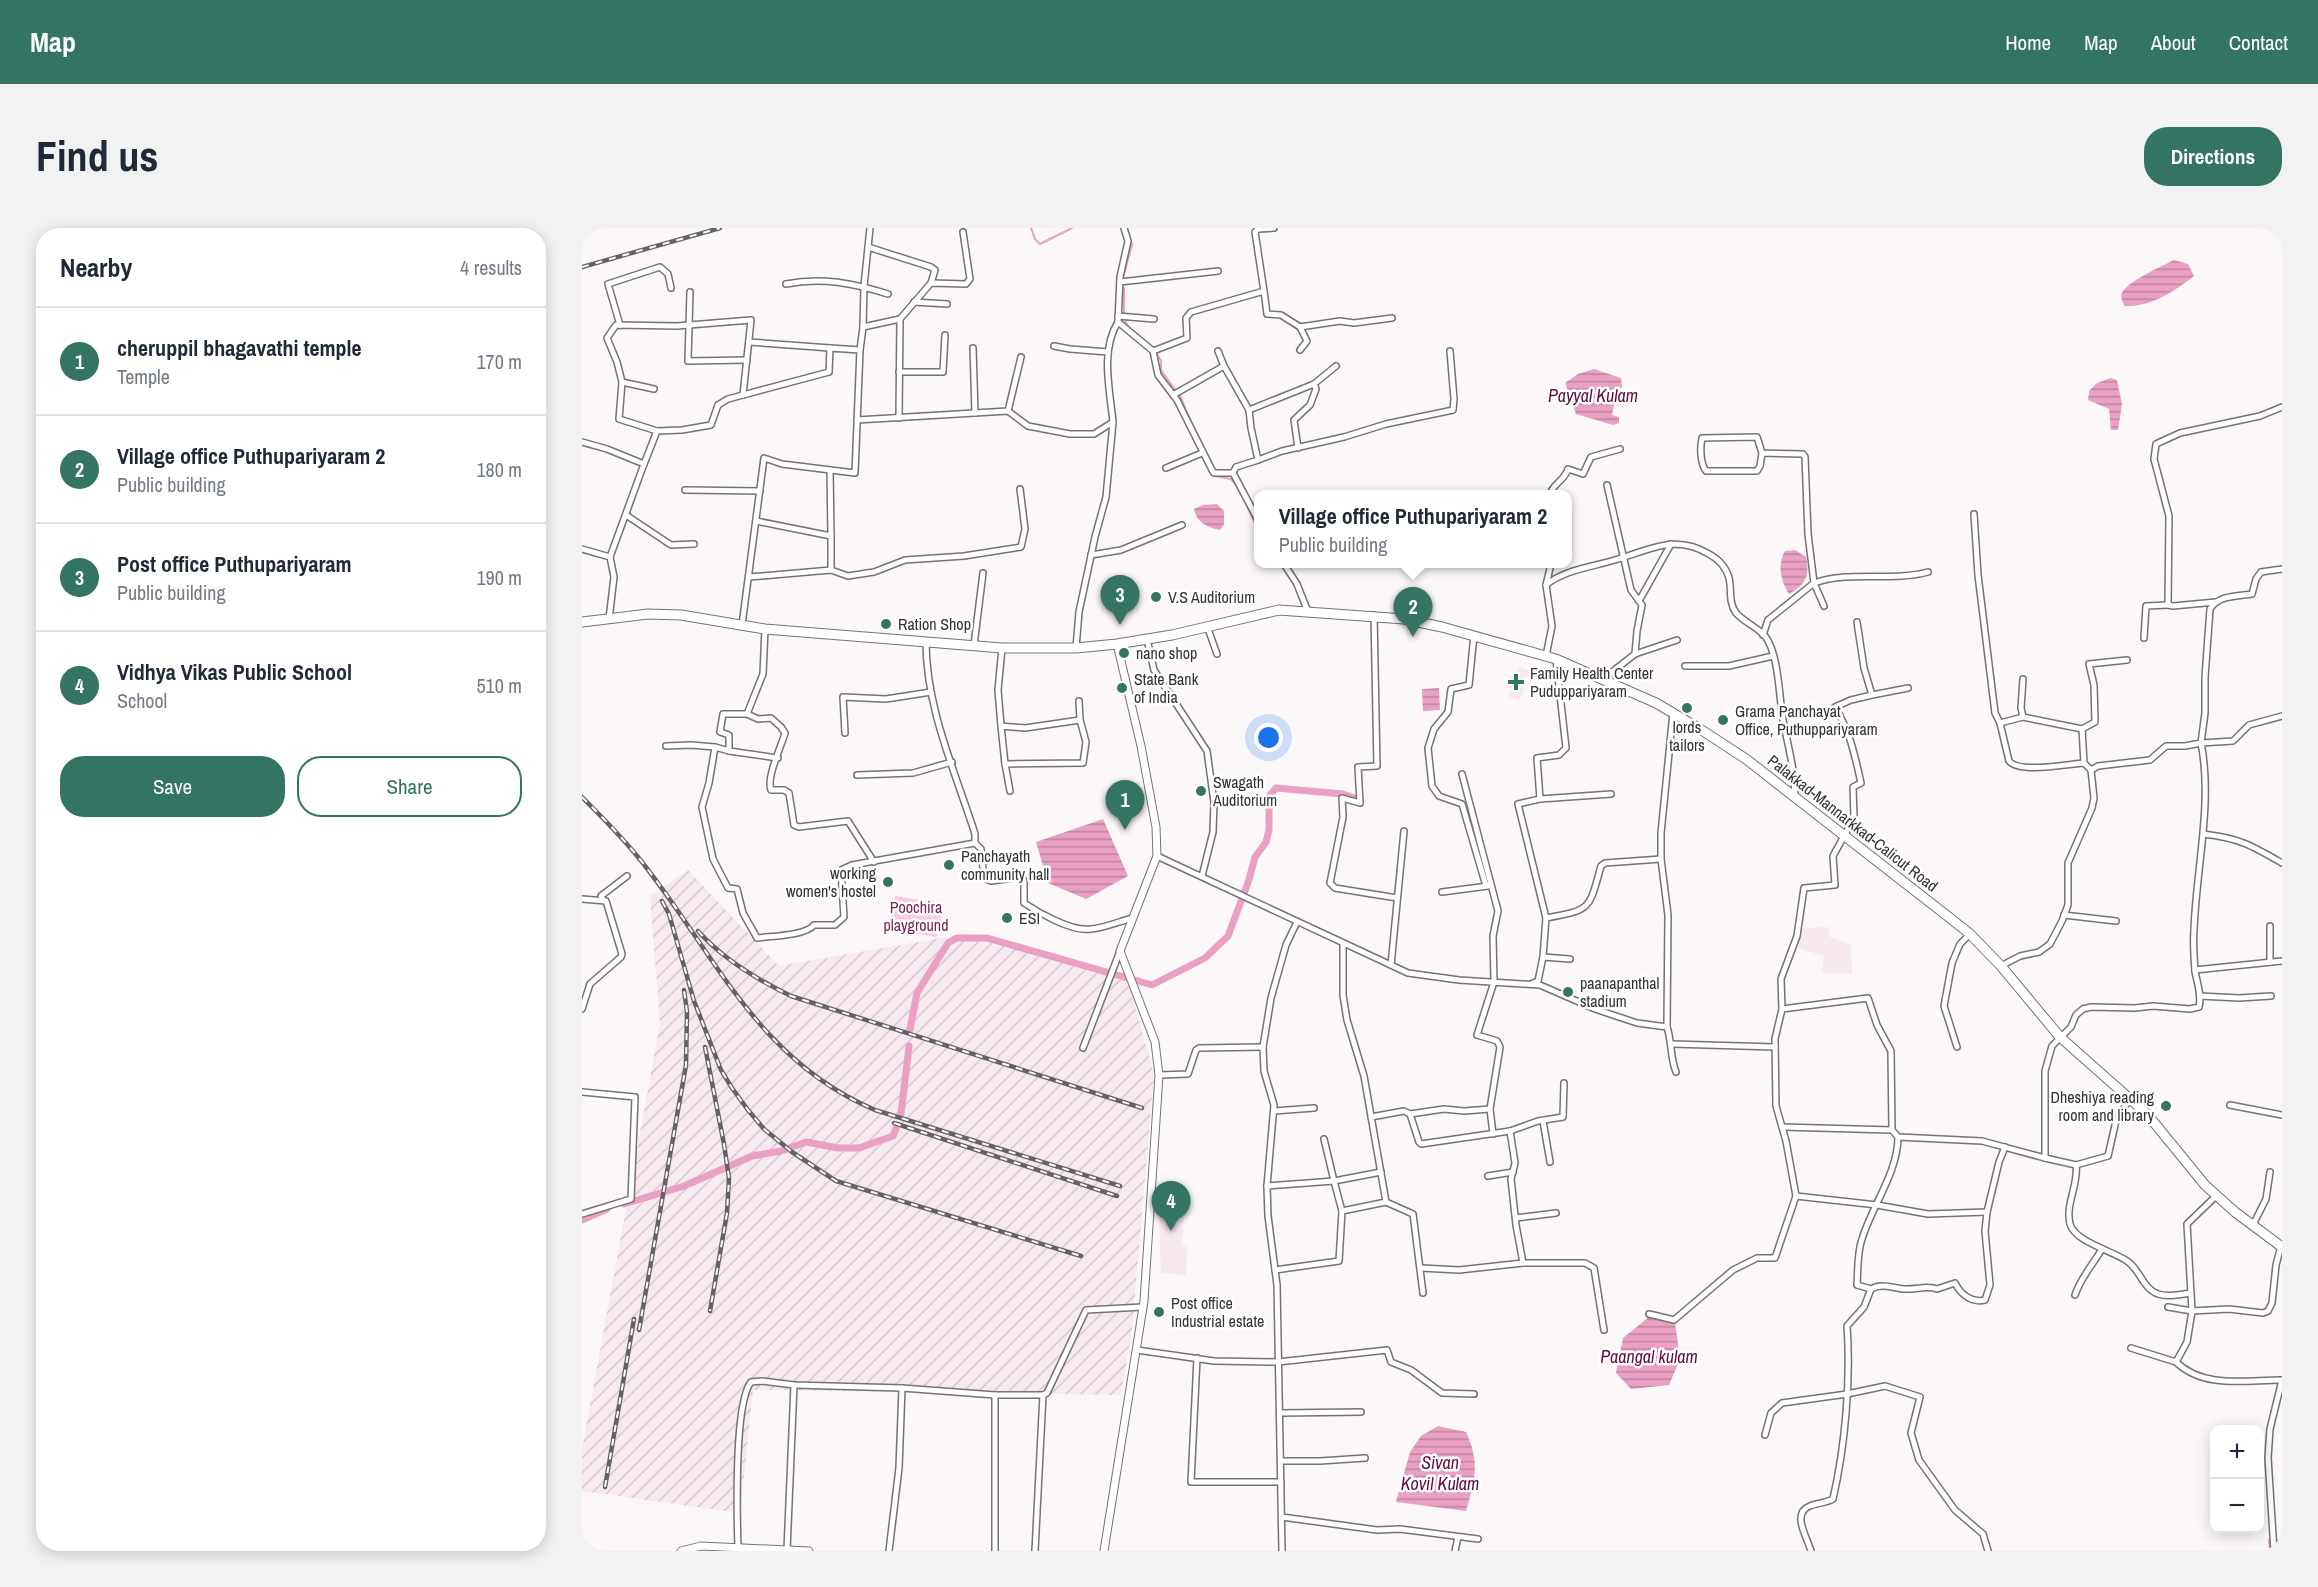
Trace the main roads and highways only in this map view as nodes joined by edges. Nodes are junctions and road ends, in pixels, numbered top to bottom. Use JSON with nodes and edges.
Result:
{"nodes":[{"id":1,"x":582,"y":622,"type":"edge"},
{"id":2,"x":2281,"y":1247,"type":"edge"}],
"edges":[{"from":1,"to":2,"type":"highway","name":"Palakkad-Mannarkkad-Calicut Road"}]}
